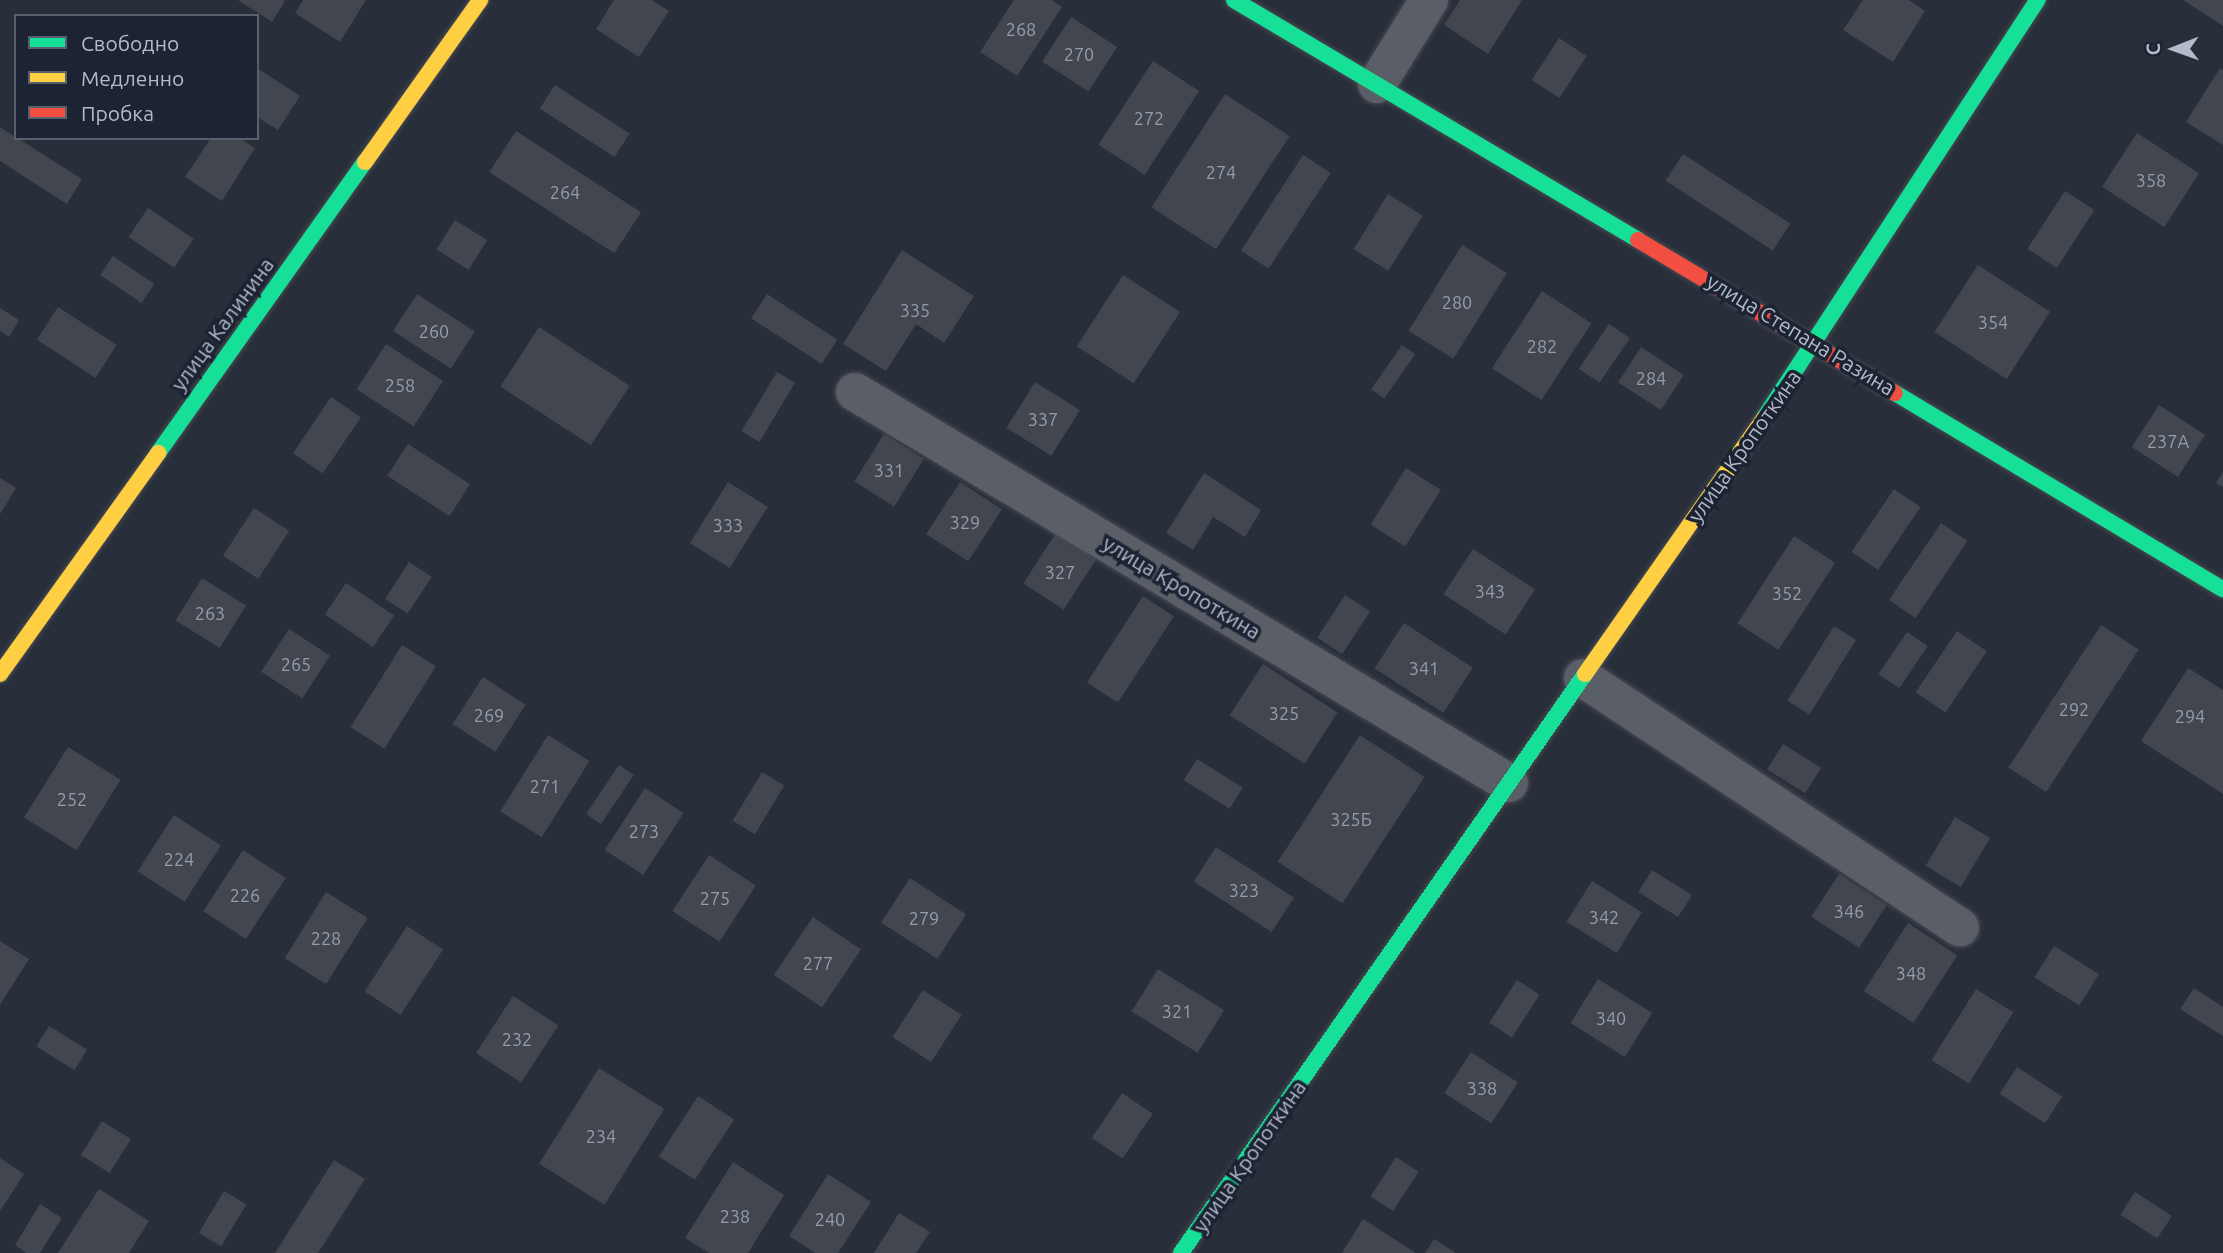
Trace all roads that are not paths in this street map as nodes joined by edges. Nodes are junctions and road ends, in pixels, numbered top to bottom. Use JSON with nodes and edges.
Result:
{"nodes":[{"id":1,"x":480,"y":0,"type":"edge"},
{"id":2,"x":1234,"y":0,"type":"edge"},
{"id":3,"x":1429,"y":0,"type":"edge"},
{"id":4,"x":2038,"y":0,"type":"edge"},
{"id":5,"x":1377,"y":84,"type":"junction"},
{"id":6,"x":1816,"y":343,"type":"junction"},
{"id":7,"x":855,"y":392,"type":"dead end"},
{"id":8,"x":2223,"y":589,"type":"edge"},
{"id":9,"x":0,"y":674,"type":"edge"},
{"id":10,"x":1583,"y":678,"type":"junction"},
{"id":11,"x":1509,"y":783,"type":"junction"},
{"id":12,"x":1960,"y":928,"type":"dead end"},
{"id":13,"x":1181,"y":1253,"type":"edge"}],
"edges":[{"from":1,"to":9,"type":"street","name":"улица Калинина"},
{"from":2,"to":5,"type":"street","name":"улица Степана Разина"},
{"from":3,"to":5,"type":"street"},
{"from":4,"to":6,"type":"street","name":"улица Кропоткина"},
{"from":5,"to":6,"type":"street","name":"улица Степана Разина"},
{"from":6,"to":8,"type":"street","name":"улица Степана Разина"},
{"from":6,"to":10,"type":"street","name":"улица Кропоткина"},
{"from":7,"to":11,"type":"street","name":"улица Кропоткина"},
{"from":10,"to":11,"type":"street","name":"улица Кропоткина"},
{"from":10,"to":12,"type":"street"},
{"from":11,"to":13,"type":"street","name":"улица Кропоткина"}]}
